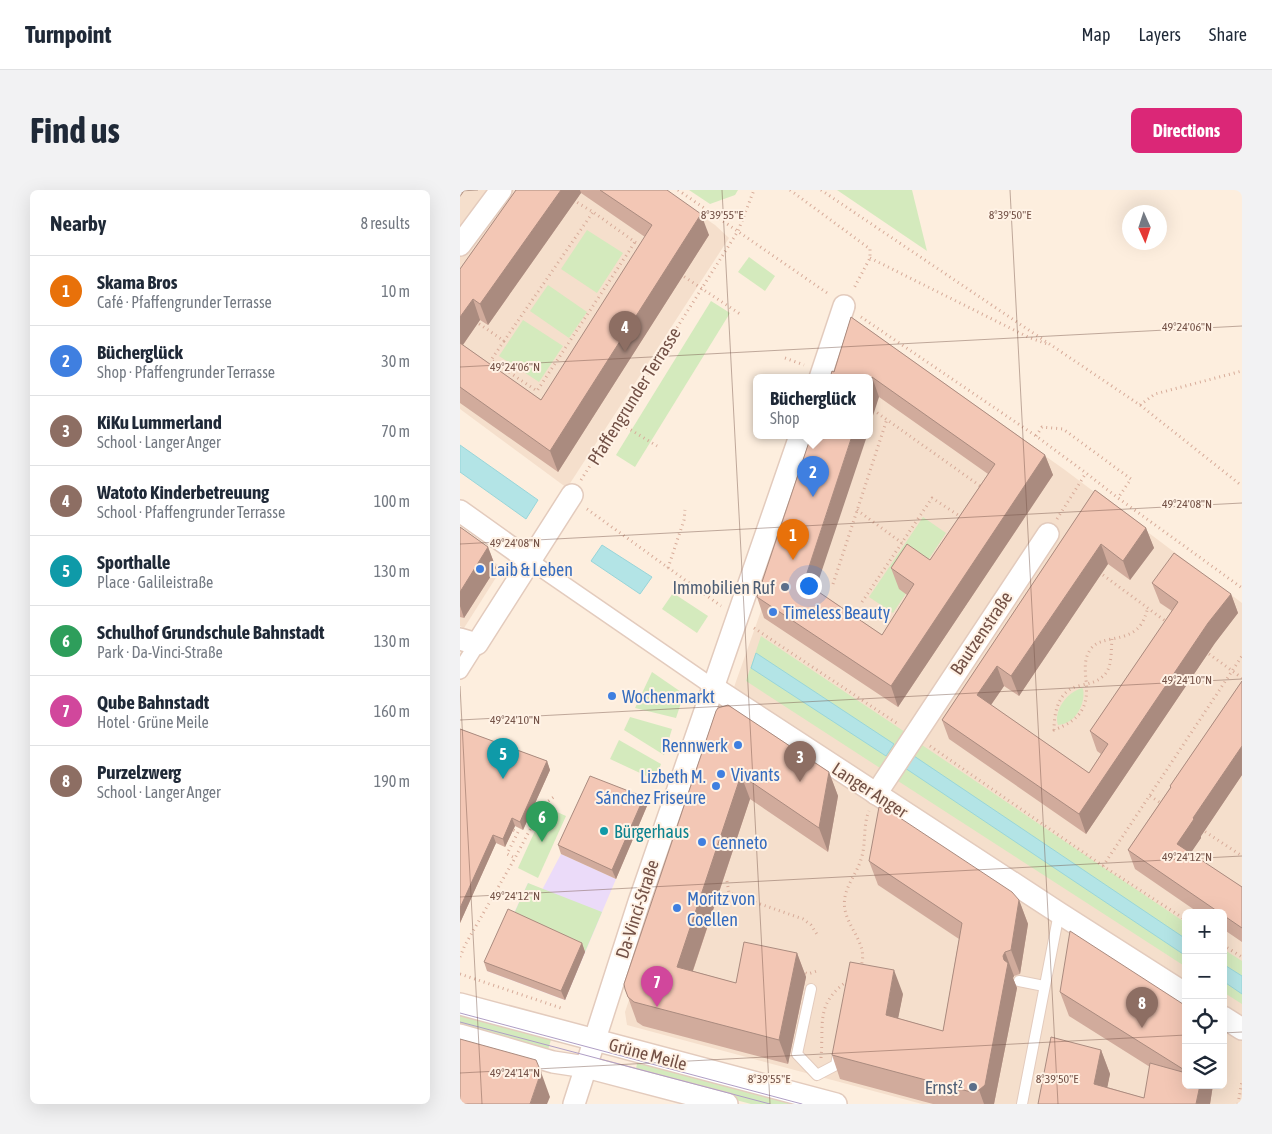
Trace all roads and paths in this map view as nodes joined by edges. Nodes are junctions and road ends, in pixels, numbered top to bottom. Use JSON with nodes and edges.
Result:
{"nodes":[{"id":1,"x":501,"y":190,"type":"edge"},
{"id":2,"x":678,"y":190,"type":"edge"},
{"id":3,"x":754,"y":190,"type":"edge"},
{"id":4,"x":790,"y":190,"type":"edge"},
{"id":5,"x":821,"y":190,"type":"edge"},
{"id":6,"x":572,"y":199,"type":"dead end"},
{"id":7,"x":593,"y":212,"type":"junction"},
{"id":8,"x":738,"y":231,"type":"junction"},
{"id":9,"x":635,"y":242,"type":"junction"},
{"id":10,"x":460,"y":246,"type":"edge"},
{"id":11,"x":643,"y":248,"type":"edge"},
{"id":12,"x":870,"y":258,"type":"junction"},
{"id":13,"x":675,"y":270,"type":"edge"},
{"id":14,"x":702,"y":288,"type":"junction"},
{"id":15,"x":844,"y":306,"type":"junction"},
{"id":16,"x":740,"y":314,"type":"dead end"},
{"id":17,"x":474,"y":320,"type":"edge"},
{"id":18,"x":504,"y":341,"type":"junction"},
{"id":19,"x":1052,"y":346,"type":"junction"},
{"id":20,"x":785,"y":358,"type":"dead end"},
{"id":21,"x":792,"y":362,"type":"dead end"},
{"id":22,"x":1242,"y":370,"type":"edge"},
{"id":23,"x":821,"y":374,"type":"edge"},
{"id":24,"x":1140,"y":405,"type":"junction"},
{"id":25,"x":873,"y":410,"type":"edge"},
{"id":26,"x":887,"y":419,"type":"junction"},
{"id":27,"x":618,"y":422,"type":"junction"},
{"id":28,"x":1036,"y":436,"type":"junction"},
{"id":29,"x":799,"y":439,"type":"edge"},
{"id":30,"x":657,"y":446,"type":"dead end"},
{"id":31,"x":1086,"y":473,"type":"junction"},
{"id":32,"x":981,"y":486,"type":"junction"},
{"id":33,"x":1242,"y":486,"type":"edge"},
{"id":34,"x":989,"y":492,"type":"edge"},
{"id":35,"x":976,"y":494,"type":"edge"},
{"id":36,"x":572,"y":495,"type":"junction"},
{"id":37,"x":1118,"y":498,"type":"junction"},
{"id":38,"x":685,"y":510,"type":"dead end"},
{"id":39,"x":857,"y":510,"type":"junction"},
{"id":40,"x":966,"y":510,"type":"edge"},
{"id":41,"x":460,"y":511,"type":"edge"},
{"id":42,"x":1048,"y":534,"type":"joint"},
{"id":43,"x":902,"y":543,"type":"junction"},
{"id":44,"x":530,"y":561,"type":"junction"},
{"id":45,"x":668,"y":568,"type":"junction"},
{"id":46,"x":1095,"y":569,"type":"edge"},
{"id":47,"x":833,"y":584,"type":"dead end"},
{"id":48,"x":1242,"y":588,"type":"edge"},
{"id":49,"x":862,"y":602,"type":"dead end"},
{"id":50,"x":1148,"y":608,"type":"junction"},
{"id":51,"x":737,"y":617,"type":"junction"},
{"id":52,"x":1171,"y":625,"type":"edge"},
{"id":53,"x":1112,"y":639,"type":"junction"},
{"id":54,"x":469,"y":641,"type":"edge"},
{"id":55,"x":1202,"y":648,"type":"edge"},
{"id":56,"x":1242,"y":656,"type":"edge"},
{"id":57,"x":460,"y":671,"type":"edge"},
{"id":58,"x":1232,"y":671,"type":"junction"},
{"id":59,"x":1242,"y":678,"type":"edge"},
{"id":60,"x":1086,"y":686,"type":"junction"},
{"id":61,"x":713,"y":687,"type":"junction"},
{"id":62,"x":914,"y":734,"type":"junction"},
{"id":63,"x":876,"y":794,"type":"junction"},
{"id":64,"x":555,"y":796,"type":"dead end"},
{"id":65,"x":1150,"y":796,"type":"junction"},
{"id":66,"x":1167,"y":807,"type":"edge"},
{"id":67,"x":1200,"y":829,"type":"edge"},
{"id":68,"x":506,"y":835,"type":"edge"},
{"id":69,"x":1242,"y":856,"type":"edge"},
{"id":70,"x":515,"y":858,"type":"junction"},
{"id":71,"x":1103,"y":866,"type":"junction"},
{"id":72,"x":727,"y":881,"type":"dead end"},
{"id":73,"x":1059,"y":913,"type":"junction"},
{"id":74,"x":1182,"y":917,"type":"edge"},
{"id":75,"x":818,"y":936,"type":"dead end"},
{"id":76,"x":1227,"y":948,"type":"edge"},
{"id":77,"x":460,"y":957,"type":"edge"},
{"id":78,"x":1242,"y":957,"type":"edge"},
{"id":79,"x":795,"y":964,"type":"edge"},
{"id":80,"x":817,"y":971,"type":"dead end"},
{"id":81,"x":858,"y":972,"type":"edge"},
{"id":82,"x":460,"y":974,"type":"edge"},
{"id":83,"x":852,"y":978,"type":"edge"},
{"id":84,"x":1019,"y":981,"type":"dead end"},
{"id":85,"x":1044,"y":986,"type":"junction"},
{"id":86,"x":811,"y":989,"type":"dead end"},
{"id":87,"x":1182,"y":991,"type":"edge"},
{"id":88,"x":460,"y":1004,"type":"edge"},
{"id":89,"x":567,"y":1010,"type":"dead end"},
{"id":90,"x":1227,"y":1020,"type":"edge"},
{"id":91,"x":1242,"y":1029,"type":"edge"},
{"id":92,"x":460,"y":1035,"type":"edge"},
{"id":93,"x":594,"y":1040,"type":"junction"},
{"id":94,"x":839,"y":1048,"type":"edge"},
{"id":95,"x":586,"y":1067,"type":"junction"},
{"id":96,"x":817,"y":1075,"type":"junction"},
{"id":97,"x":1242,"y":1081,"type":"edge"},
{"id":98,"x":574,"y":1104,"type":"edge"},
{"id":99,"x":727,"y":1104,"type":"edge"},
{"id":100,"x":836,"y":1104,"type":"edge"},
{"id":101,"x":1022,"y":1104,"type":"edge"},
{"id":102,"x":1238,"y":1104,"type":"edge"}],
"edges":[{"from":1,"to":10,"type":"street"},
{"from":2,"to":8,"type":"path"},
{"from":3,"to":8,"type":"path","name":"Pfaffengrunder Terrasse"},
{"from":4,"to":12,"type":"path"},
{"from":5,"to":19,"type":"path"},
{"from":6,"to":7,"type":"path"},
{"from":7,"to":9,"type":"path"},
{"from":7,"to":18,"type":"path"},
{"from":8,"to":14,"type":"path","name":"Pfaffengrunder Terrasse"},
{"from":8,"to":15,"type":"path"},
{"from":9,"to":11,"type":"path"},
{"from":9,"to":18,"type":"path"},
{"from":12,"to":15,"type":"path"},
{"from":12,"to":19,"type":"path"},
{"from":13,"to":14,"type":"path"},
{"from":14,"to":16,"type":"path"},
{"from":14,"to":27,"type":"path","name":"Pfaffengrunder Terrasse"},
{"from":15,"to":23,"type":"street"},
{"from":15,"to":28,"type":"path"},
{"from":17,"to":18,"type":"path"},
{"from":19,"to":24,"type":"path"},
{"from":20,"to":21,"type":"path"},
{"from":22,"to":24,"type":"path"},
{"from":24,"to":33,"type":"path"},
{"from":25,"to":26,"type":"path"},
{"from":26,"to":32,"type":"path"},
{"from":26,"to":39,"type":"path"},
{"from":27,"to":30,"type":"path"},
{"from":27,"to":36,"type":"path","name":"Pfaffengrunder Terrasse"},
{"from":28,"to":31,"type":"path"},
{"from":28,"to":37,"type":"path"},
{"from":29,"to":51,"type":"street"},
{"from":31,"to":37,"type":"path"},
{"from":31,"to":42,"type":"path"},
{"from":32,"to":34,"type":"path"},
{"from":32,"to":35,"type":"path"},
{"from":36,"to":44,"type":"street"},
{"from":36,"to":45,"type":"path"},
{"from":37,"to":48,"type":"path"},
{"from":38,"to":45,"type":"path"},
{"from":39,"to":43,"type":"path"},
{"from":39,"to":47,"type":"path"},
{"from":40,"to":43,"type":"path"},
{"from":41,"to":44,"type":"street","name":"Langer Anger"},
{"from":42,"to":62,"type":"street","name":"Bautzenstraße"},
{"from":43,"to":49,"type":"path"},
{"from":44,"to":54,"type":"street"},
{"from":44,"to":61,"type":"street","name":"Langer Anger"},
{"from":45,"to":51,"type":"path"},
{"from":46,"to":50,"type":"path"},
{"from":50,"to":52,"type":"path"},
{"from":50,"to":53,"type":"path"},
{"from":51,"to":61,"type":"street"},
{"from":51,"to":62,"type":"path"},
{"from":53,"to":60,"type":"path"},
{"from":53,"to":60,"type":"path"},
{"from":54,"to":57,"type":"street"},
{"from":55,"to":58,"type":"path"},
{"from":56,"to":58,"type":"path"},
{"from":58,"to":59,"type":"path"},
{"from":58,"to":65,"type":"path"},
{"from":60,"to":60,"type":"path"},
{"from":61,"to":63,"type":"street","name":"Langer Anger"},
{"from":61,"to":93,"type":"street","name":"Da-Vinci-Straße"},
{"from":62,"to":63,"type":"street","name":"Bautzenstraße"},
{"from":62,"to":71,"type":"path"},
{"from":63,"to":73,"type":"street","name":"Langer Anger"},
{"from":63,"to":81,"type":"path"},
{"from":64,"to":70,"type":"path"},
{"from":65,"to":66,"type":"path"},
{"from":65,"to":71,"type":"path"},
{"from":67,"to":69,"type":"path"},
{"from":68,"to":70,"type":"path"},
{"from":70,"to":77,"type":"path"},
{"from":71,"to":74,"type":"path"},
{"from":72,"to":75,"type":"path"},
{"from":73,"to":85,"type":"lane"},
{"from":73,"to":87,"type":"street","name":"Langer Anger"},
{"from":76,"to":78,"type":"path"},
{"from":79,"to":80,"type":"path"},
{"from":82,"to":89,"type":"path"},
{"from":83,"to":96,"type":"path"},
{"from":84,"to":85,"type":"lane"},
{"from":85,"to":101,"type":"lane"},
{"from":86,"to":96,"type":"lane"},
{"from":88,"to":93,"type":"street","name":"Grüne Meile"},
{"from":90,"to":91,"type":"street"},
{"from":92,"to":95,"type":"street","name":"Grüne Meile"},
{"from":93,"to":95,"type":"street","name":"Da-Vinci-Straße"},
{"from":93,"to":100,"type":"street","name":"Grüne Meile"},
{"from":94,"to":96,"type":"lane"},
{"from":95,"to":98,"type":"street","name":"Da-Vinci-Straße"},
{"from":95,"to":99,"type":"street","name":"Grüne Meile"},
{"from":97,"to":102,"type":"path"}]}
